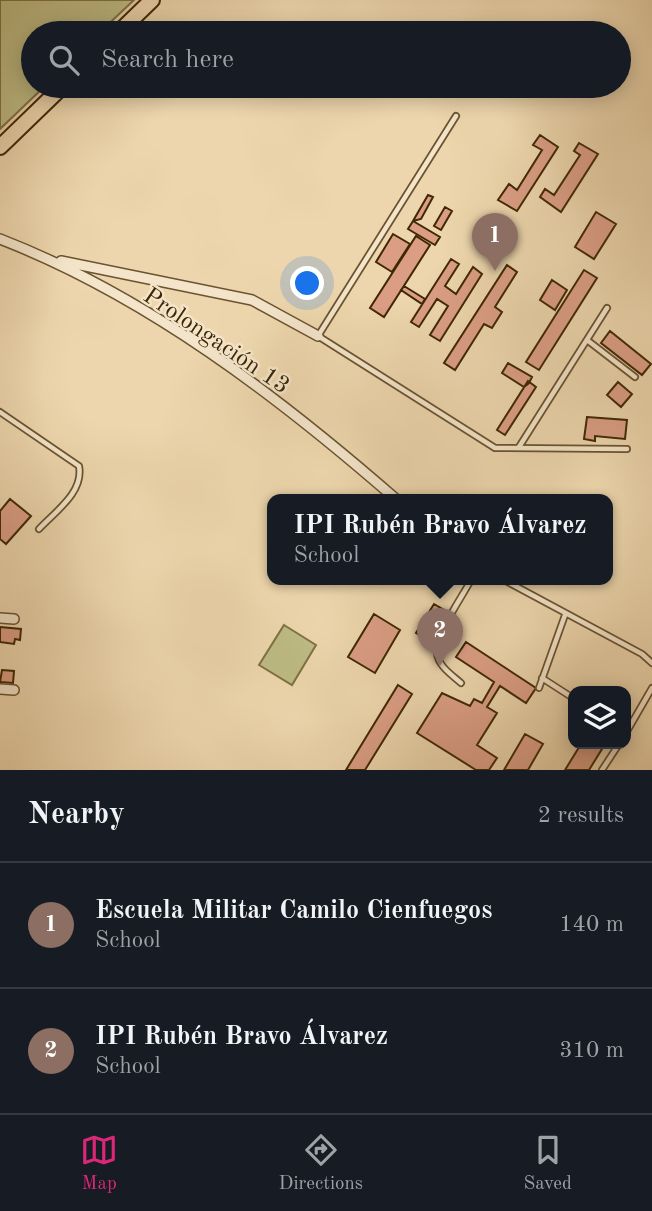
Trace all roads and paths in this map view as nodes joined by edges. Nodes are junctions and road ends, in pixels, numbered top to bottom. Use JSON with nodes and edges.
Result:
{"nodes":[{"id":1,"x":152,"y":0,"type":"edge"},
{"id":2,"x":130,"y":21,"type":"edge"},
{"id":3,"x":51,"y":98,"type":"edge"},
{"id":4,"x":456,"y":116,"type":"dead end"},
{"id":5,"x":0,"y":147,"type":"edge"},
{"id":6,"x":0,"y":239,"type":"edge"},
{"id":7,"x":52,"y":259,"type":"junction"},
{"id":8,"x":607,"y":308,"type":"dead end"},
{"id":9,"x":318,"y":336,"type":"junction"},
{"id":10,"x":587,"y":340,"type":"junction"},
{"id":11,"x":635,"y":377,"type":"dead end"},
{"id":12,"x":0,"y":412,"type":"edge"},
{"id":13,"x":519,"y":448,"type":"junction"},
{"id":14,"x":627,"y":449,"type":"dead end"},
{"id":15,"x":390,"y":494,"type":"edge"},
{"id":16,"x":39,"y":529,"type":"dead end"},
{"id":17,"x":468,"y":585,"type":"edge"},
{"id":18,"x":513,"y":585,"type":"edge"},
{"id":19,"x":565,"y":615,"type":"junction"},
{"id":20,"x":0,"y":618,"type":"edge"},
{"id":21,"x":14,"y":619,"type":"dead end"},
{"id":22,"x":652,"y":663,"type":"edge"},
{"id":23,"x":542,"y":678,"type":"junction"},
{"id":24,"x":461,"y":683,"type":"dead end"},
{"id":25,"x":539,"y":688,"type":"dead end"},
{"id":26,"x":652,"y":688,"type":"edge"},
{"id":27,"x":0,"y":689,"type":"edge"},
{"id":28,"x":14,"y":690,"type":"dead end"},
{"id":29,"x":568,"y":695,"type":"edge"},
{"id":30,"x":631,"y":724,"type":"edge"},
{"id":31,"x":616,"y":749,"type":"edge"},
{"id":32,"x":602,"y":770,"type":"edge"}],
"edges":[{"from":1,"to":2,"type":"main road"},
{"from":3,"to":5,"type":"main road"},
{"from":4,"to":9,"type":"lane"},
{"from":6,"to":7,"type":"street","name":"Prolongación 13"},
{"from":7,"to":9,"type":"street"},
{"from":7,"to":15,"type":"street","name":"Prolongación 13"},
{"from":8,"to":10,"type":"lane"},
{"from":9,"to":13,"type":"lane"},
{"from":10,"to":11,"type":"lane"},
{"from":10,"to":13,"type":"lane"},
{"from":12,"to":16,"type":"lane"},
{"from":13,"to":14,"type":"lane"},
{"from":17,"to":24,"type":"lane"},
{"from":18,"to":19,"type":"lane"},
{"from":19,"to":22,"type":"lane"},
{"from":19,"to":23,"type":"lane"},
{"from":20,"to":21,"type":"street"},
{"from":23,"to":25,"type":"lane"},
{"from":23,"to":29,"type":"lane"},
{"from":26,"to":30,"type":"lane"},
{"from":27,"to":28,"type":"street"},
{"from":31,"to":32,"type":"lane"}]}
